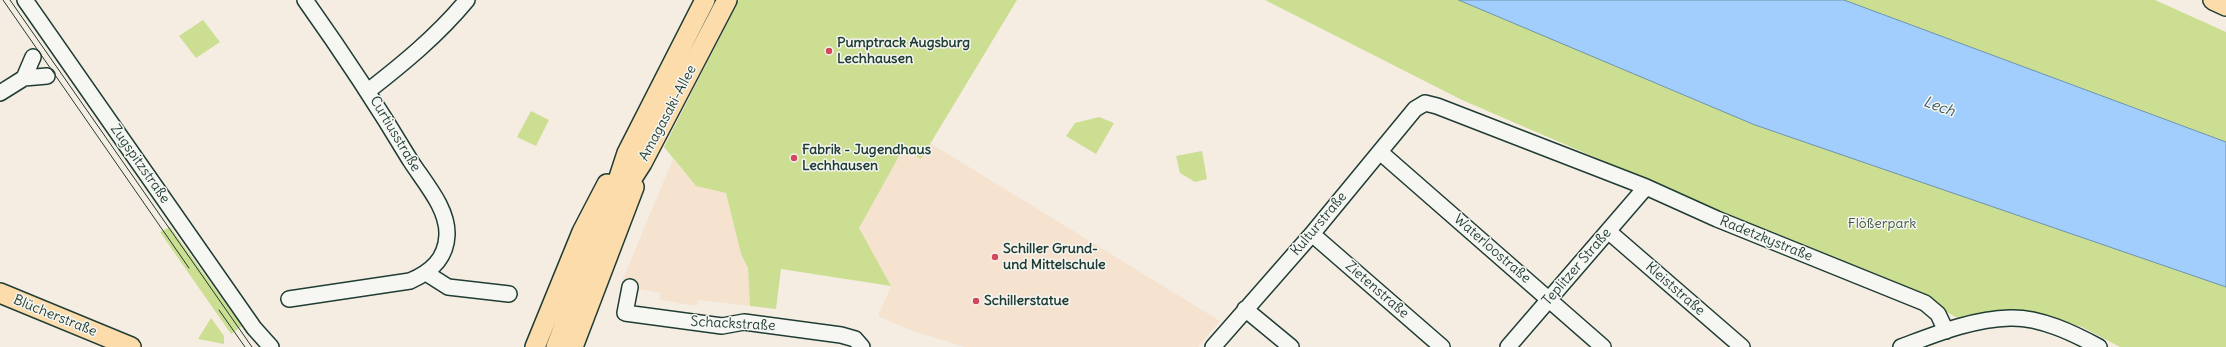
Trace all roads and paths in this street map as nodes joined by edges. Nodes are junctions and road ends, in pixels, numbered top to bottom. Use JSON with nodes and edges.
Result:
{"nodes":[{"id":1,"x":25,"y":0,"type":"edge"},
{"id":2,"x":305,"y":0,"type":"edge"},
{"id":3,"x":467,"y":0,"type":"edge"},
{"id":4,"x":705,"y":0,"type":"edge"},
{"id":5,"x":727,"y":0,"type":"edge"},
{"id":6,"x":2213,"y":0,"type":"edge"},
{"id":7,"x":2226,"y":6,"type":"edge"},
{"id":8,"x":33,"y":57,"type":"dead end"},
{"id":9,"x":46,"y":76,"type":"dead end"},
{"id":10,"x":24,"y":78,"type":"junction"},
{"id":11,"x":368,"y":91,"type":"junction"},
{"id":12,"x":0,"y":93,"type":"edge"},
{"id":13,"x":1425,"y":103,"type":"joint"},
{"id":14,"x":1380,"y":152,"type":"junction"},
{"id":15,"x":634,"y":158,"type":"junction"},
{"id":16,"x":1646,"y":187,"type":"junction"},
{"id":17,"x":1608,"y":231,"type":"junction"},
{"id":18,"x":1312,"y":234,"type":"junction"},
{"id":19,"x":426,"y":273,"type":"junction"},
{"id":20,"x":630,"y":288,"type":"dead end"},
{"id":21,"x":0,"y":293,"type":"edge"},
{"id":22,"x":509,"y":294,"type":"dead end"},
{"id":23,"x":289,"y":299,"type":"dead end"},
{"id":24,"x":1549,"y":299,"type":"junction"},
{"id":25,"x":1245,"y":309,"type":"junction"},
{"id":26,"x":254,"y":328,"type":"junction"},
{"id":27,"x":1946,"y":331,"type":"junction"},
{"id":28,"x":131,"y":347,"type":"edge"},
{"id":29,"x":262,"y":347,"type":"edge"},
{"id":30,"x":271,"y":347,"type":"edge"},
{"id":31,"x":535,"y":347,"type":"edge"},
{"id":32,"x":556,"y":347,"type":"edge"},
{"id":33,"x":573,"y":347,"type":"edge"},
{"id":34,"x":862,"y":347,"type":"edge"},
{"id":35,"x":1213,"y":347,"type":"edge"},
{"id":36,"x":1291,"y":347,"type":"edge"},
{"id":37,"x":1442,"y":347,"type":"edge"},
{"id":38,"x":1508,"y":347,"type":"edge"},
{"id":39,"x":1603,"y":347,"type":"edge"},
{"id":40,"x":1742,"y":347,"type":"edge"},
{"id":41,"x":1901,"y":347,"type":"edge"},
{"id":42,"x":2099,"y":347,"type":"edge"}],
"edges":[{"from":1,"to":26,"type":"street","name":"Zugspitzstraße"},
{"from":2,"to":11,"type":"street","name":"Curtiusstraße"},
{"from":3,"to":11,"type":"street"},
{"from":4,"to":15,"type":"main road","name":"Amagasaki-Allee"},
{"from":5,"to":15,"type":"main road","name":"Amagasaki-Allee"},
{"from":6,"to":7,"type":"main road"},
{"from":8,"to":10,"type":"street"},
{"from":9,"to":10,"type":"street"},
{"from":10,"to":12,"type":"street"},
{"from":11,"to":19,"type":"street","name":"Curtiusstraße"},
{"from":13,"to":14,"type":"street","name":"Kulturstraße"},
{"from":13,"to":16,"type":"street","name":"Radetzkystraße"},
{"from":14,"to":18,"type":"street","name":"Kulturstraße"},
{"from":14,"to":24,"type":"street","name":"Waterloostraße"},
{"from":15,"to":31,"type":"main road"},
{"from":15,"to":32,"type":"main road","name":"Amagasaki-Allee"},
{"from":15,"to":33,"type":"main road"},
{"from":16,"to":17,"type":"street","name":"Teplitzer Straße"},
{"from":16,"to":27,"type":"street","name":"Radetzkystraße"},
{"from":17,"to":24,"type":"street","name":"Teplitzer Straße"},
{"from":17,"to":40,"type":"street","name":"Kleiststraße"},
{"from":18,"to":25,"type":"street","name":"Kulturstraße"},
{"from":18,"to":37,"type":"street","name":"Zietenstraße"},
{"from":19,"to":22,"type":"street"},
{"from":19,"to":23,"type":"street","name":"Curtiusstraße"},
{"from":20,"to":34,"type":"street","name":"Schackstraße"},
{"from":21,"to":28,"type":"main road","name":"Blücherstraße"},
{"from":24,"to":38,"type":"street","name":"Teplitzer Straße"},
{"from":24,"to":39,"type":"street","name":"Waterloostraße"},
{"from":25,"to":35,"type":"street","name":"Kulturstraße"},
{"from":25,"to":36,"type":"street"},
{"from":26,"to":29,"type":"street","name":"Zugspitzstraße"},
{"from":26,"to":30,"type":"street","name":"Zugspitzstraße"},
{"from":27,"to":41,"type":"street"},
{"from":27,"to":42,"type":"street"}]}
